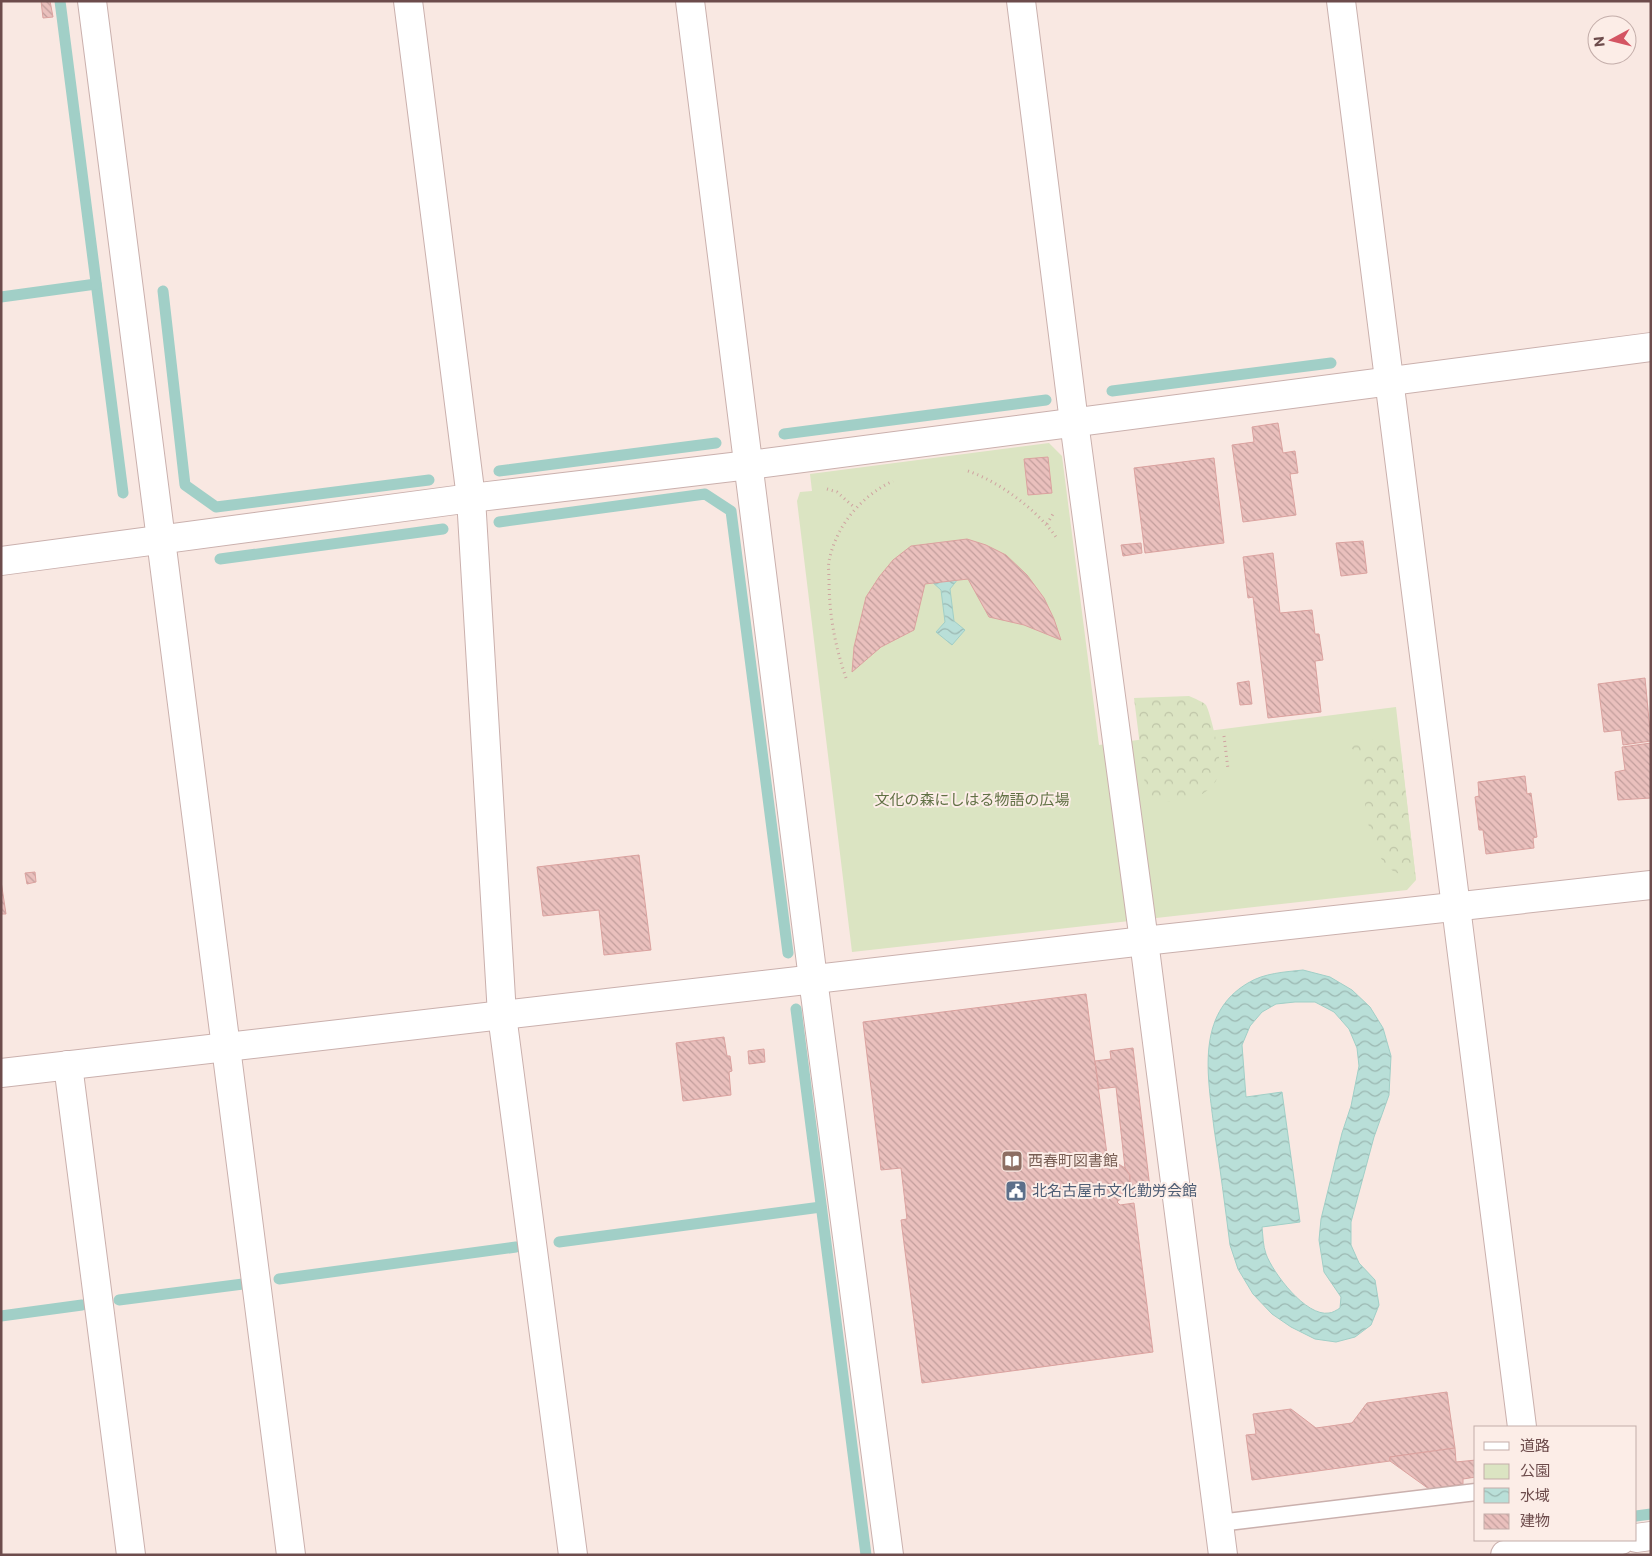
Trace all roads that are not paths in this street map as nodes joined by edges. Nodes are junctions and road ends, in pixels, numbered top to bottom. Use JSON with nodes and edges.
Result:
{"nodes":[{"id":1,"x":92,"y":1,"type":"edge"},
{"id":2,"x":408,"y":1,"type":"edge"},
{"id":3,"x":690,"y":1,"type":"edge"},
{"id":4,"x":1021,"y":1,"type":"edge"},
{"id":5,"x":1341,"y":1,"type":"edge"},
{"id":6,"x":1651,"y":347,"type":"edge"},
{"id":7,"x":1389,"y":381,"type":"junction"},
{"id":8,"x":1074,"y":422,"type":"junction"},
{"id":9,"x":749,"y":465,"type":"junction"},
{"id":10,"x":471,"y":498,"type":"junction"},
{"id":11,"x":161,"y":539,"type":"junction"},
{"id":12,"x":1,"y":561,"type":"edge"},
{"id":13,"x":1651,"y":885,"type":"edge"},
{"id":14,"x":1456,"y":906,"type":"junction"},
{"id":15,"x":1144,"y":941,"type":"junction"},
{"id":16,"x":813,"y":979,"type":"junction"},
{"id":17,"x":502,"y":1015,"type":"junction"},
{"id":18,"x":227,"y":1047,"type":"junction"},
{"id":19,"x":68,"y":1065,"type":"junction"},
{"id":20,"x":1,"y":1073,"type":"edge"},
{"id":21,"x":1522,"y":1426,"type":"edge"},
{"id":22,"x":1474,"y":1492,"type":"edge"},
{"id":23,"x":1219,"y":1523,"type":"junction"},
{"id":24,"x":1651,"y":1536,"type":"edge"},
{"id":25,"x":1637,"y":1538,"type":"edge"},
{"id":26,"x":1611,"y":1541,"type":"edge"},
{"id":27,"x":1538,"y":1548,"type":"edge"},
{"id":28,"x":131,"y":1555,"type":"edge"},
{"id":29,"x":291,"y":1555,"type":"edge"},
{"id":30,"x":573,"y":1555,"type":"edge"},
{"id":31,"x":889,"y":1555,"type":"edge"},
{"id":32,"x":1224,"y":1555,"type":"edge"},
{"id":33,"x":1504,"y":1555,"type":"edge"}],
"edges":[{"from":1,"to":11,"type":"street"},
{"from":2,"to":10,"type":"street"},
{"from":3,"to":9,"type":"street"},
{"from":4,"to":8,"type":"street"},
{"from":5,"to":7,"type":"street"},
{"from":6,"to":7,"type":"street"},
{"from":7,"to":8,"type":"street"},
{"from":7,"to":14,"type":"street"},
{"from":8,"to":9,"type":"street"},
{"from":8,"to":15,"type":"street"},
{"from":9,"to":10,"type":"street"},
{"from":9,"to":16,"type":"street"},
{"from":10,"to":11,"type":"street"},
{"from":10,"to":17,"type":"street"},
{"from":11,"to":12,"type":"street"},
{"from":11,"to":18,"type":"street"},
{"from":13,"to":14,"type":"street"},
{"from":14,"to":15,"type":"street"},
{"from":14,"to":21,"type":"street"},
{"from":15,"to":16,"type":"street"},
{"from":15,"to":23,"type":"street"},
{"from":16,"to":17,"type":"street"},
{"from":16,"to":31,"type":"street"},
{"from":17,"to":18,"type":"street"},
{"from":17,"to":30,"type":"street"},
{"from":18,"to":19,"type":"street"},
{"from":18,"to":29,"type":"street"},
{"from":19,"to":20,"type":"street"},
{"from":19,"to":28,"type":"street"},
{"from":22,"to":23,"type":"lane"},
{"from":23,"to":32,"type":"street"},
{"from":24,"to":25,"type":"street"},
{"from":26,"to":27,"type":"street"},
{"from":27,"to":33,"type":"street"}]}
